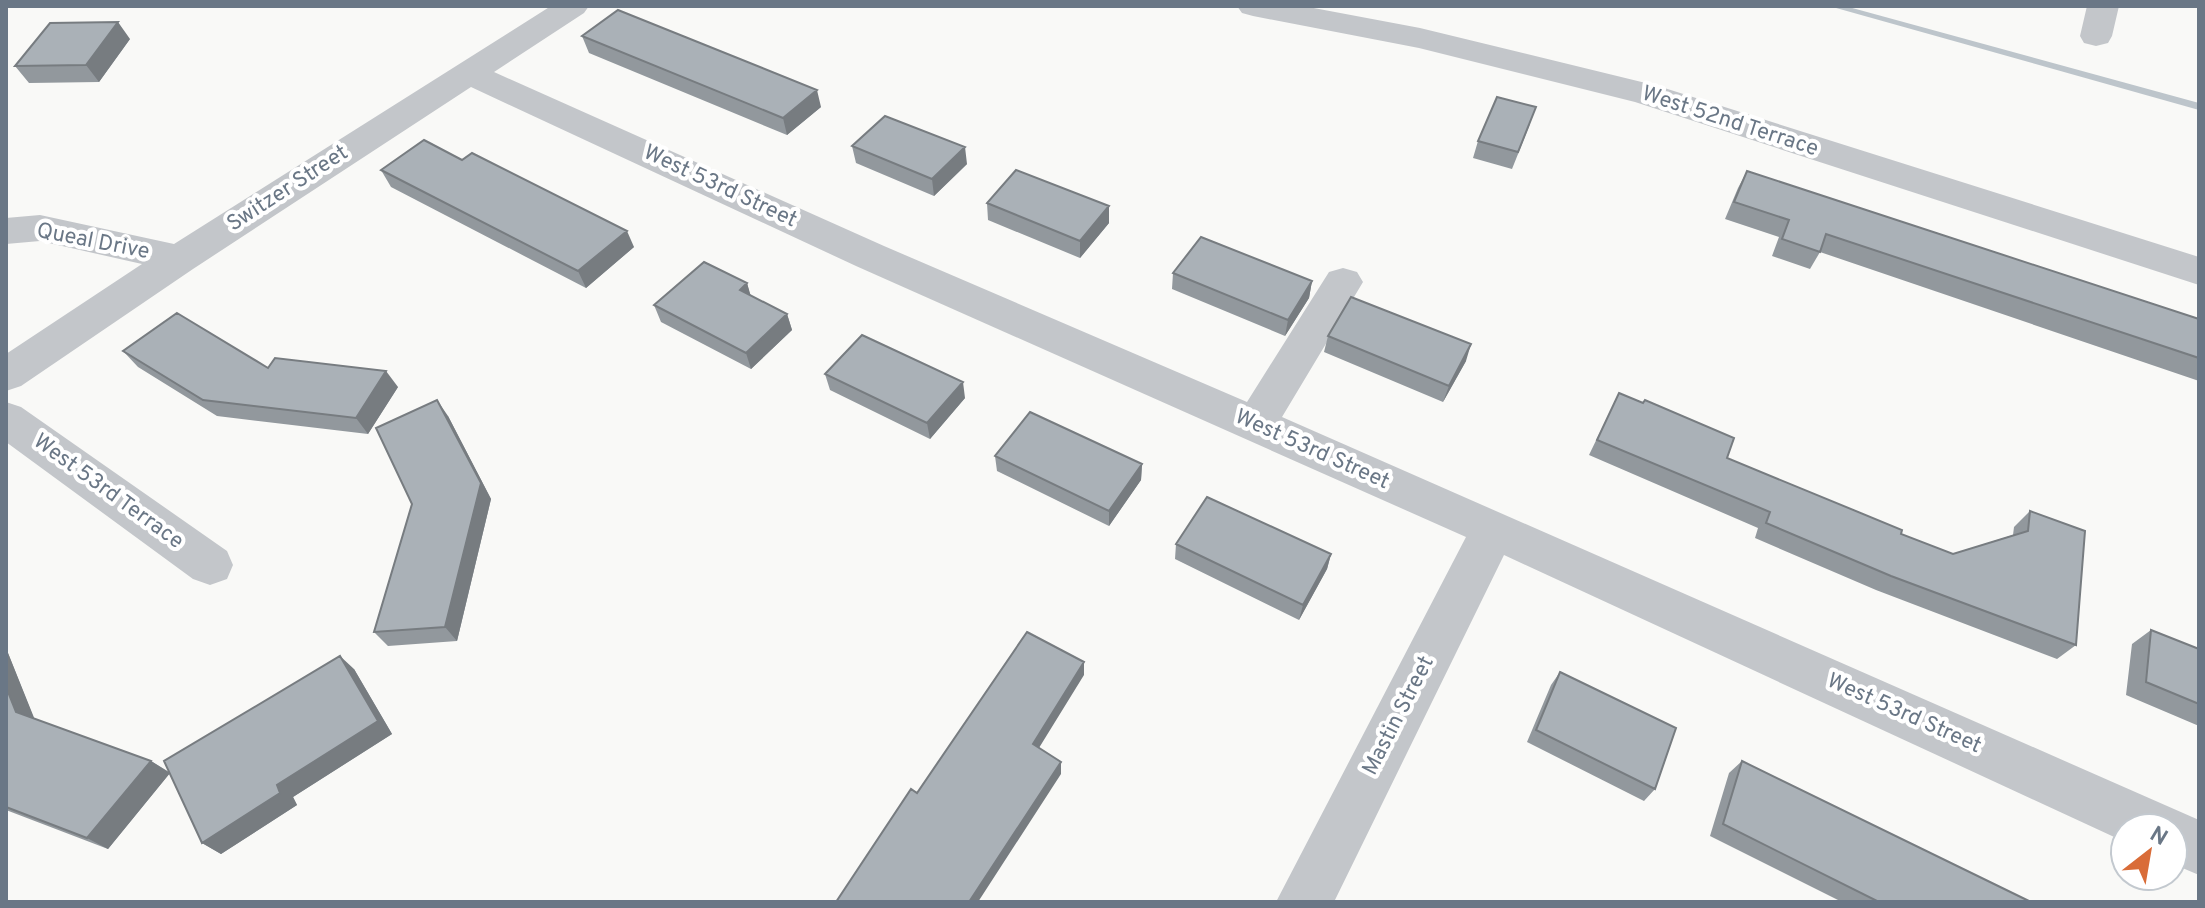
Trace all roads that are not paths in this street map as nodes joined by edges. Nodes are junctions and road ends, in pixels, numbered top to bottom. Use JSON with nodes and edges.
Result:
{"nodes":[{"id":1,"x":573,"y":6,"type":"edge"},
{"id":2,"x":1253,"y":6,"type":"edge"},
{"id":3,"x":469,"y":73,"type":"junction"},
{"id":4,"x":6,"y":231,"type":"edge"},
{"id":5,"x":179,"y":259,"type":"junction"},
{"id":6,"x":2199,"y":271,"type":"edge"},
{"id":7,"x":1343,"y":282,"type":"dead end"},
{"id":8,"x":6,"y":375,"type":"edge"},
{"id":9,"x":6,"y":419,"type":"edge"},
{"id":10,"x":1255,"y":425,"type":"junction"},
{"id":11,"x":1494,"y":529,"type":"junction"},
{"id":12,"x":210,"y":565,"type":"dead end"},
{"id":13,"x":2120,"y":812,"type":"edge"},
{"id":14,"x":1304,"y":902,"type":"edge"}],
"edges":[{"from":1,"to":3,"type":"street","name":"Switzer Street"},
{"from":2,"to":6,"type":"street","name":"West 52nd Terrace"},
{"from":3,"to":5,"type":"street","name":"Switzer Street"},
{"from":3,"to":10,"type":"street","name":"West 53rd Street"},
{"from":4,"to":5,"type":"street","name":"Queal Drive"},
{"from":5,"to":8,"type":"street","name":"Switzer Street"},
{"from":7,"to":10,"type":"street"},
{"from":9,"to":12,"type":"street","name":"West 53rd Terrace"},
{"from":10,"to":11,"type":"street","name":"West 53rd Street"},
{"from":11,"to":13,"type":"street","name":"West 53rd Street"},
{"from":11,"to":14,"type":"street","name":"Mastin Street"}]}
